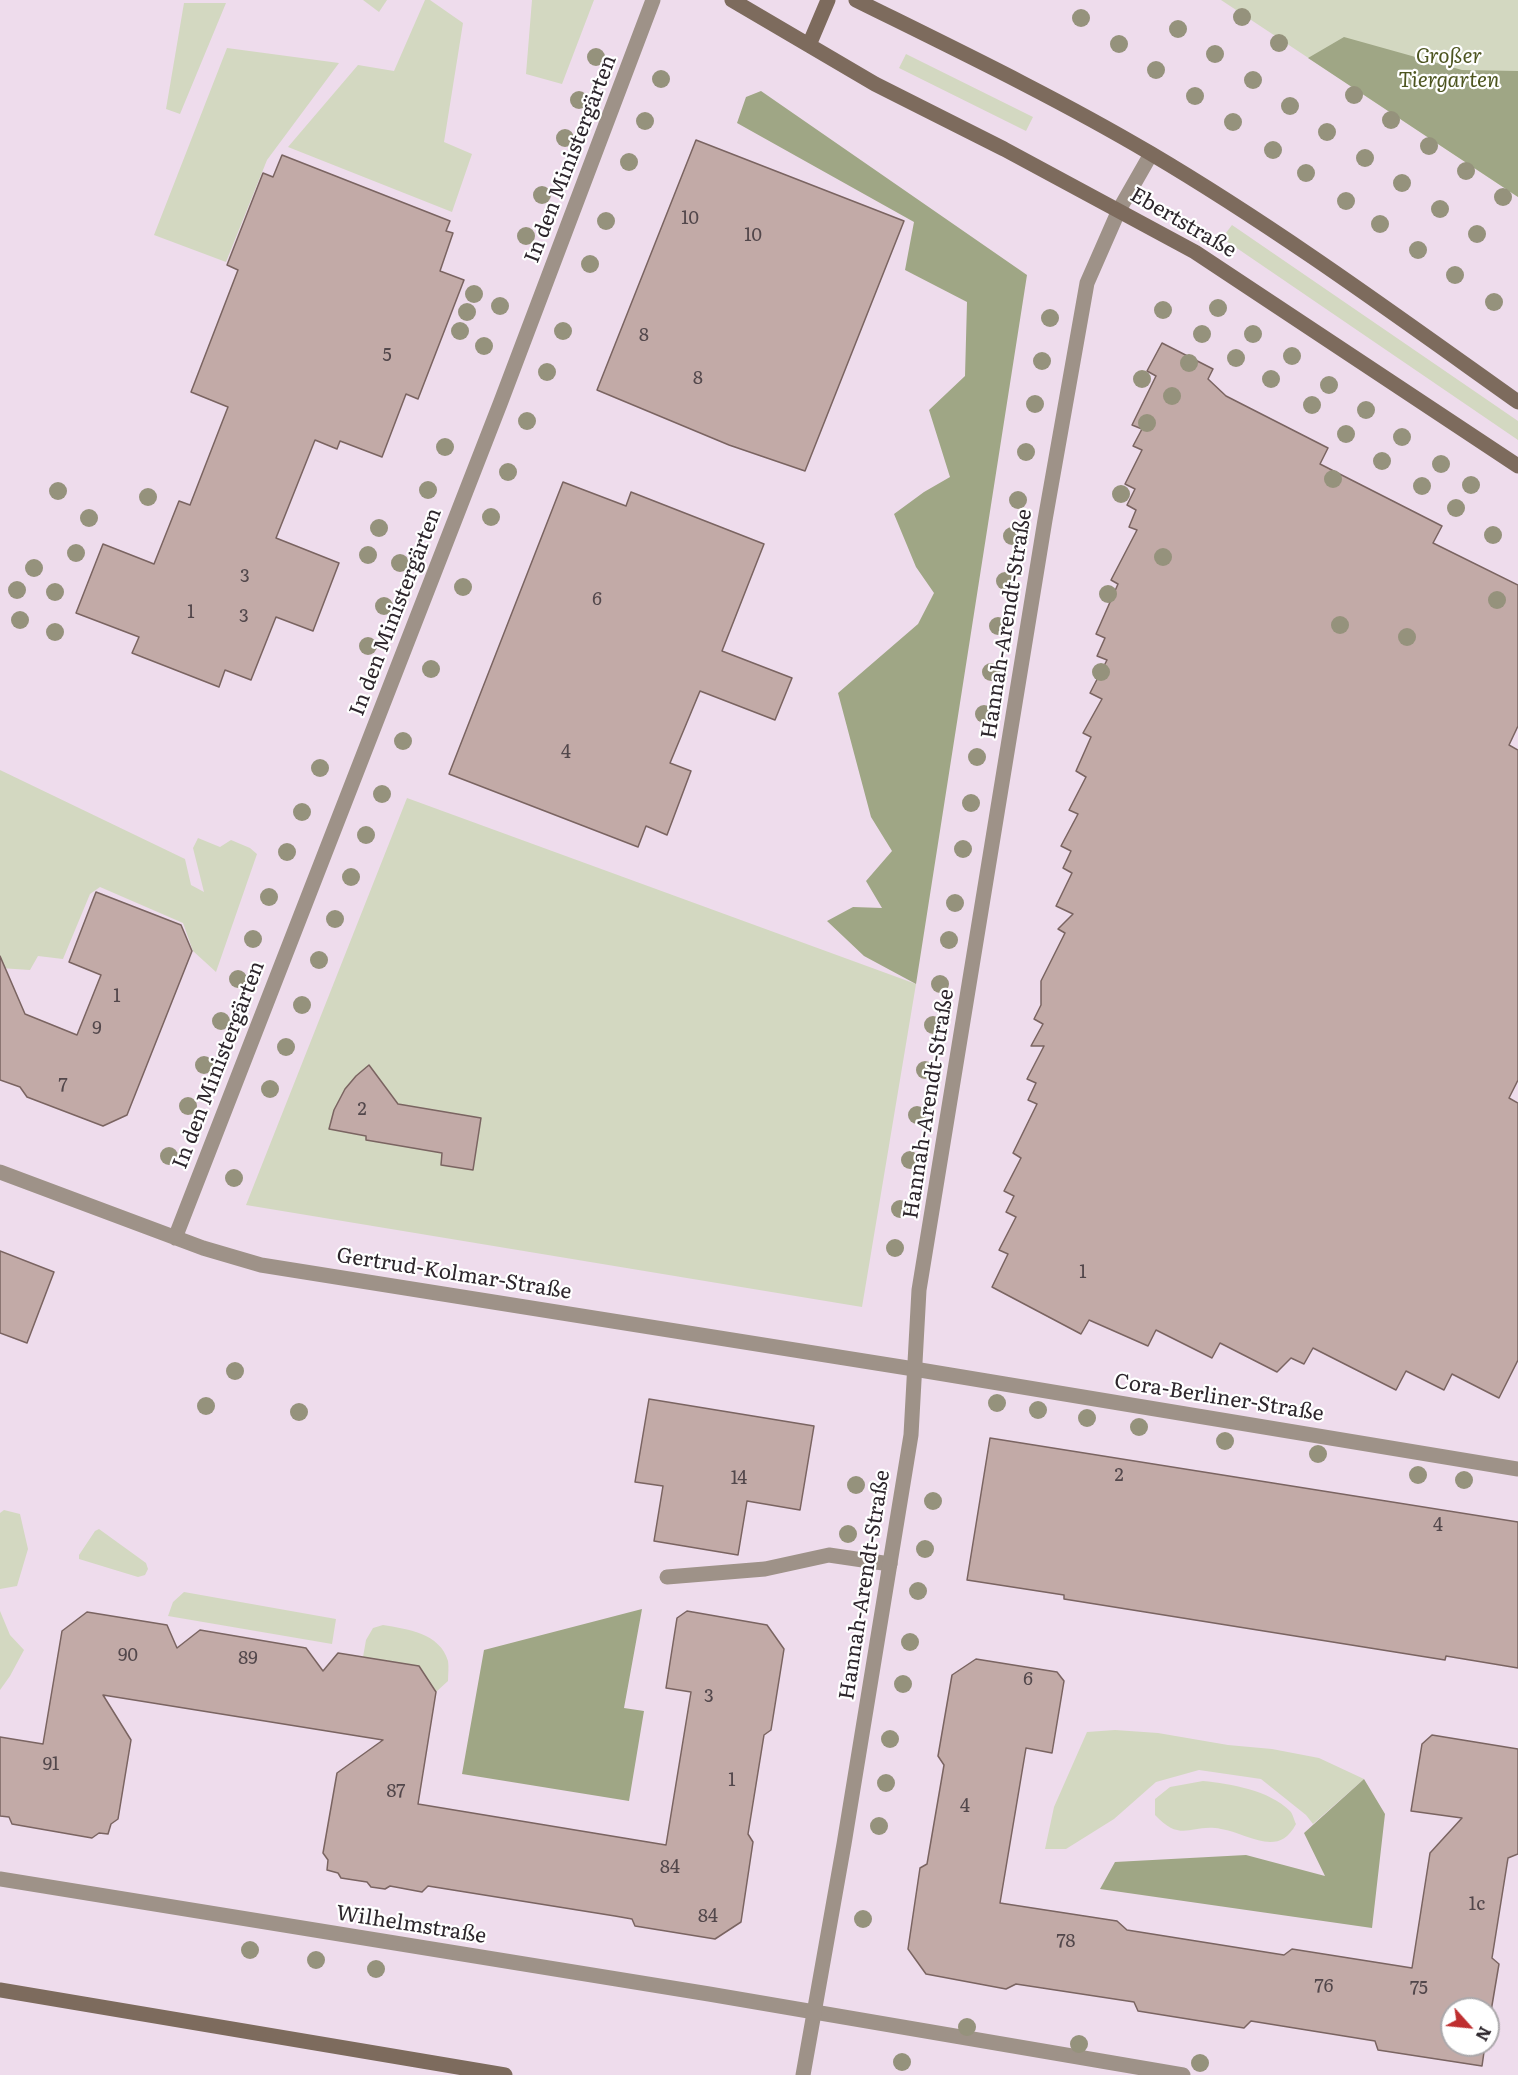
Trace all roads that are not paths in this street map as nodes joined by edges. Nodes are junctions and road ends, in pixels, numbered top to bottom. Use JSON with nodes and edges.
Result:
{"nodes":[{"id":1,"x":653,"y":0,"type":"edge"},
{"id":2,"x":732,"y":0,"type":"edge"},
{"id":3,"x":828,"y":0,"type":"edge"},
{"id":4,"x":856,"y":0,"type":"edge"},
{"id":5,"x":754,"y":6,"type":"edge"},
{"id":6,"x":809,"y":45,"type":"junction"},
{"id":7,"x":1151,"y":154,"type":"junction"},
{"id":8,"x":1119,"y":210,"type":"junction"},
{"id":9,"x":1518,"y":402,"type":"edge"},
{"id":10,"x":1518,"y":466,"type":"edge"},
{"id":11,"x":0,"y":1172,"type":"edge"},
{"id":12,"x":175,"y":1238,"type":"junction"},
{"id":13,"x":914,"y":1369,"type":"junction"},
{"id":14,"x":1518,"y":1468,"type":"edge"},
{"id":15,"x":890,"y":1564,"type":"junction"},
{"id":16,"x":668,"y":1577,"type":"dead end"},
{"id":17,"x":0,"y":1879,"type":"edge"},
{"id":18,"x":0,"y":1990,"type":"edge"},
{"id":19,"x":815,"y":2012,"type":"junction"},
{"id":20,"x":505,"y":2075,"type":"edge"},
{"id":21,"x":803,"y":2075,"type":"edge"},
{"id":22,"x":1183,"y":2075,"type":"edge"}],
"edges":[{"from":1,"to":12,"type":"street","name":"In den Ministergärten"},
{"from":2,"to":5,"type":"main road","name":"Ebertstraße"},
{"from":3,"to":6,"type":"main road"},
{"from":4,"to":7,"type":"main road","name":"Ebertstraße"},
{"from":5,"to":6,"type":"main road","name":"Ebertstraße"},
{"from":6,"to":8,"type":"main road","name":"Ebertstraße"},
{"from":7,"to":8,"type":"street","name":"Hannah-Arendt-Straße"},
{"from":7,"to":9,"type":"main road","name":"Ebertstraße"},
{"from":8,"to":10,"type":"main road","name":"Ebertstraße"},
{"from":8,"to":13,"type":"street","name":"Hannah-Arendt-Straße"},
{"from":11,"to":12,"type":"street","name":"Gertrud-Kolmar-Straße"},
{"from":12,"to":13,"type":"street","name":"Gertrud-Kolmar-Straße"},
{"from":13,"to":14,"type":"street","name":"Cora-Berliner-Straße"},
{"from":13,"to":15,"type":"street","name":"Hannah-Arendt-Straße"},
{"from":15,"to":16,"type":"street"},
{"from":15,"to":19,"type":"street","name":"Hannah-Arendt-Straße"},
{"from":17,"to":19,"type":"street","name":"Wilhelmstraße"},
{"from":18,"to":20,"type":"main road"},
{"from":19,"to":21,"type":"street","name":"Hannah-Arendt-Straße"},
{"from":19,"to":22,"type":"street","name":"Wilhelmstraße"}]}
